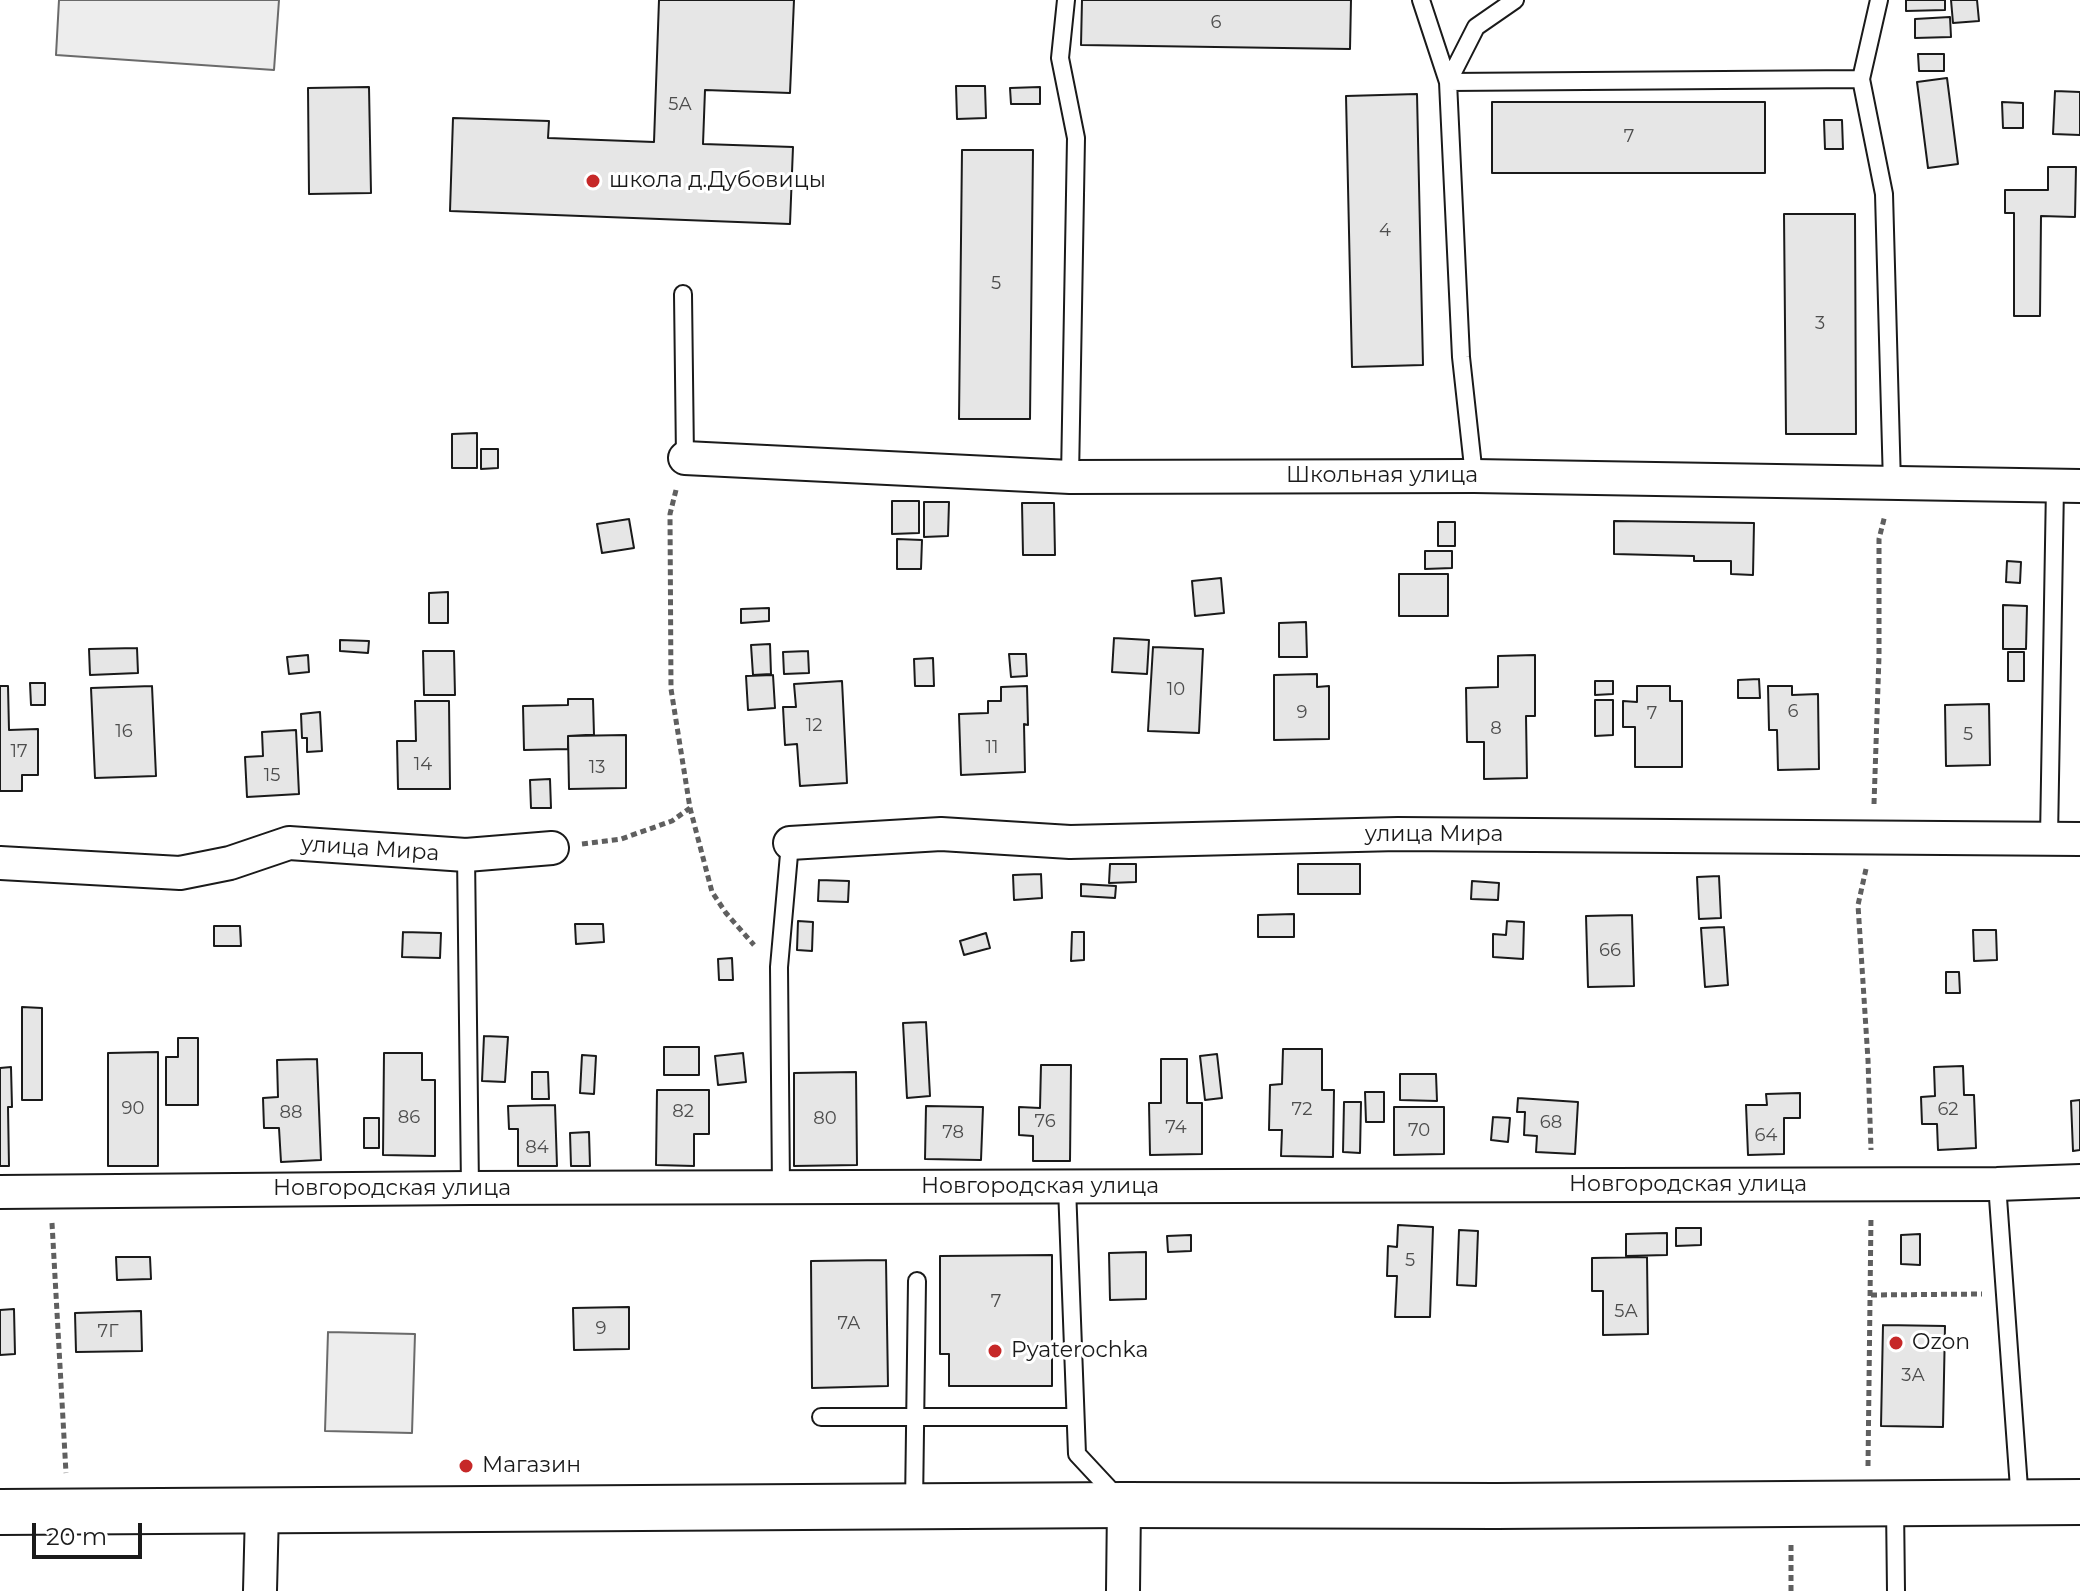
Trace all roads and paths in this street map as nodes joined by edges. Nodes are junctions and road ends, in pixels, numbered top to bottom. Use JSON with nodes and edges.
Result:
{"nodes":[{"id":1,"x":1066,"y":0,"type":"edge"},
{"id":2,"x":1421,"y":0,"type":"edge"},
{"id":3,"x":1515,"y":0,"type":"edge"},
{"id":4,"x":1879,"y":0,"type":"edge"},
{"id":5,"x":1861,"y":79,"type":"junction"},
{"id":6,"x":1448,"y":82,"type":"junction"},
{"id":7,"x":683,"y":294,"type":"dead end"},
{"id":8,"x":685,"y":458,"type":"joint"},
{"id":9,"x":1474,"y":476,"type":"junction"},
{"id":10,"x":1070,"y":477,"type":"junction"},
{"id":11,"x":1892,"y":484,"type":"junction"},
{"id":12,"x":2068,"y":486,"type":"edge"},
{"id":13,"x":676,"y":492,"type":"dead end"},
{"id":14,"x":690,"y":808,"type":"junction"},
{"id":15,"x":1873,"y":837,"type":"junction"},
{"id":16,"x":2064,"y":839,"type":"edge"},
{"id":17,"x":790,"y":843,"type":"joint"},
{"id":18,"x":552,"y":848,"type":"joint"},
{"id":19,"x":466,"y":855,"type":"junction"},
{"id":20,"x":0,"y":863,"type":"edge"},
{"id":21,"x":758,"y":949,"type":"dead end"},
{"id":22,"x":2080,"y":1181,"type":"edge"},
{"id":23,"x":1997,"y":1184,"type":"junction"},
{"id":24,"x":1871,"y":1185,"type":"junction"},
{"id":25,"x":1067,"y":1187,"type":"junction"},
{"id":26,"x":470,"y":1188,"type":"junction"},
{"id":27,"x":781,"y":1188,"type":"junction"},
{"id":28,"x":0,"y":1192,"type":"edge"},
{"id":29,"x":50,"y":1192,"type":"junction"},
{"id":30,"x":917,"y":1281,"type":"dead end"},
{"id":31,"x":2005,"y":1294,"type":"junction"},
{"id":32,"x":1871,"y":1295,"type":"junction"},
{"id":33,"x":821,"y":1417,"type":"dead end"},
{"id":34,"x":915,"y":1417,"type":"junction"},
{"id":35,"x":1075,"y":1417,"type":"junction"},
{"id":36,"x":1868,"y":1467,"type":"dead end"},
{"id":37,"x":66,"y":1478,"type":"dead end"},
{"id":38,"x":2020,"y":1502,"type":"junction"},
{"id":39,"x":2080,"y":1502,"type":"edge"},
{"id":40,"x":1895,"y":1503,"type":"junction"},
{"id":41,"x":1124,"y":1505,"type":"junction"},
{"id":42,"x":914,"y":1506,"type":"junction"},
{"id":43,"x":262,"y":1511,"type":"junction"},
{"id":44,"x":0,"y":1512,"type":"edge"},
{"id":45,"x":1791,"y":1545,"type":"dead end"},
{"id":46,"x":260,"y":1591,"type":"edge"},
{"id":47,"x":1123,"y":1591,"type":"edge"},
{"id":48,"x":1791,"y":1591,"type":"edge"},
{"id":49,"x":1896,"y":1591,"type":"edge"}],
"edges":[{"from":1,"to":10,"type":"lane"},
{"from":2,"to":6,"type":"lane"},
{"from":3,"to":6,"type":"lane"},
{"from":4,"to":5,"type":"lane"},
{"from":5,"to":6,"type":"lane"},
{"from":5,"to":11,"type":"lane"},
{"from":6,"to":9,"type":"lane"},
{"from":7,"to":8,"type":"lane"},
{"from":8,"to":10,"type":"street","name":"Школьная улица"},
{"from":9,"to":10,"type":"street","name":"Школьная улица"},
{"from":9,"to":11,"type":"street","name":"Школьная улица"},
{"from":11,"to":12,"type":"street","name":"Школьная улица"},
{"from":11,"to":15,"type":"path"},
{"from":12,"to":16,"type":"lane"},
{"from":13,"to":14,"type":"path"},
{"from":14,"to":18,"type":"path"},
{"from":14,"to":21,"type":"path"},
{"from":15,"to":16,"type":"street","name":"улица Мира"},
{"from":15,"to":17,"type":"street","name":"улица Мира"},
{"from":15,"to":24,"type":"path"},
{"from":17,"to":27,"type":"lane"},
{"from":18,"to":19,"type":"street","name":"улица Мира"},
{"from":19,"to":20,"type":"street","name":"улица Мира"},
{"from":19,"to":26,"type":"lane"},
{"from":22,"to":23,"type":"street","name":"Новгородская улица"},
{"from":23,"to":24,"type":"street","name":"Новгородская улица"},
{"from":23,"to":31,"type":"lane"},
{"from":24,"to":25,"type":"street","name":"Новгородская улица"},
{"from":24,"to":32,"type":"path"},
{"from":25,"to":27,"type":"street","name":"Новгородская улица"},
{"from":25,"to":35,"type":"lane"},
{"from":26,"to":27,"type":"street","name":"Новгородская улица"},
{"from":26,"to":29,"type":"street","name":"Новгородская улица"},
{"from":28,"to":29,"type":"street","name":"Новгородская улица"},
{"from":29,"to":37,"type":"path"},
{"from":30,"to":34,"type":"lane"},
{"from":31,"to":32,"type":"path"},
{"from":31,"to":38,"type":"lane"},
{"from":32,"to":36,"type":"path"},
{"from":33,"to":34,"type":"lane"},
{"from":34,"to":35,"type":"lane"},
{"from":34,"to":42,"type":"lane"},
{"from":35,"to":41,"type":"lane"},
{"from":38,"to":39,"type":"main road"},
{"from":38,"to":40,"type":"main road"},
{"from":40,"to":41,"type":"main road"},
{"from":40,"to":49,"type":"lane"},
{"from":41,"to":42,"type":"main road"},
{"from":41,"to":47,"type":"street"},
{"from":42,"to":43,"type":"main road"},
{"from":43,"to":44,"type":"main road"},
{"from":43,"to":46,"type":"street"},
{"from":45,"to":48,"type":"path"}]}
